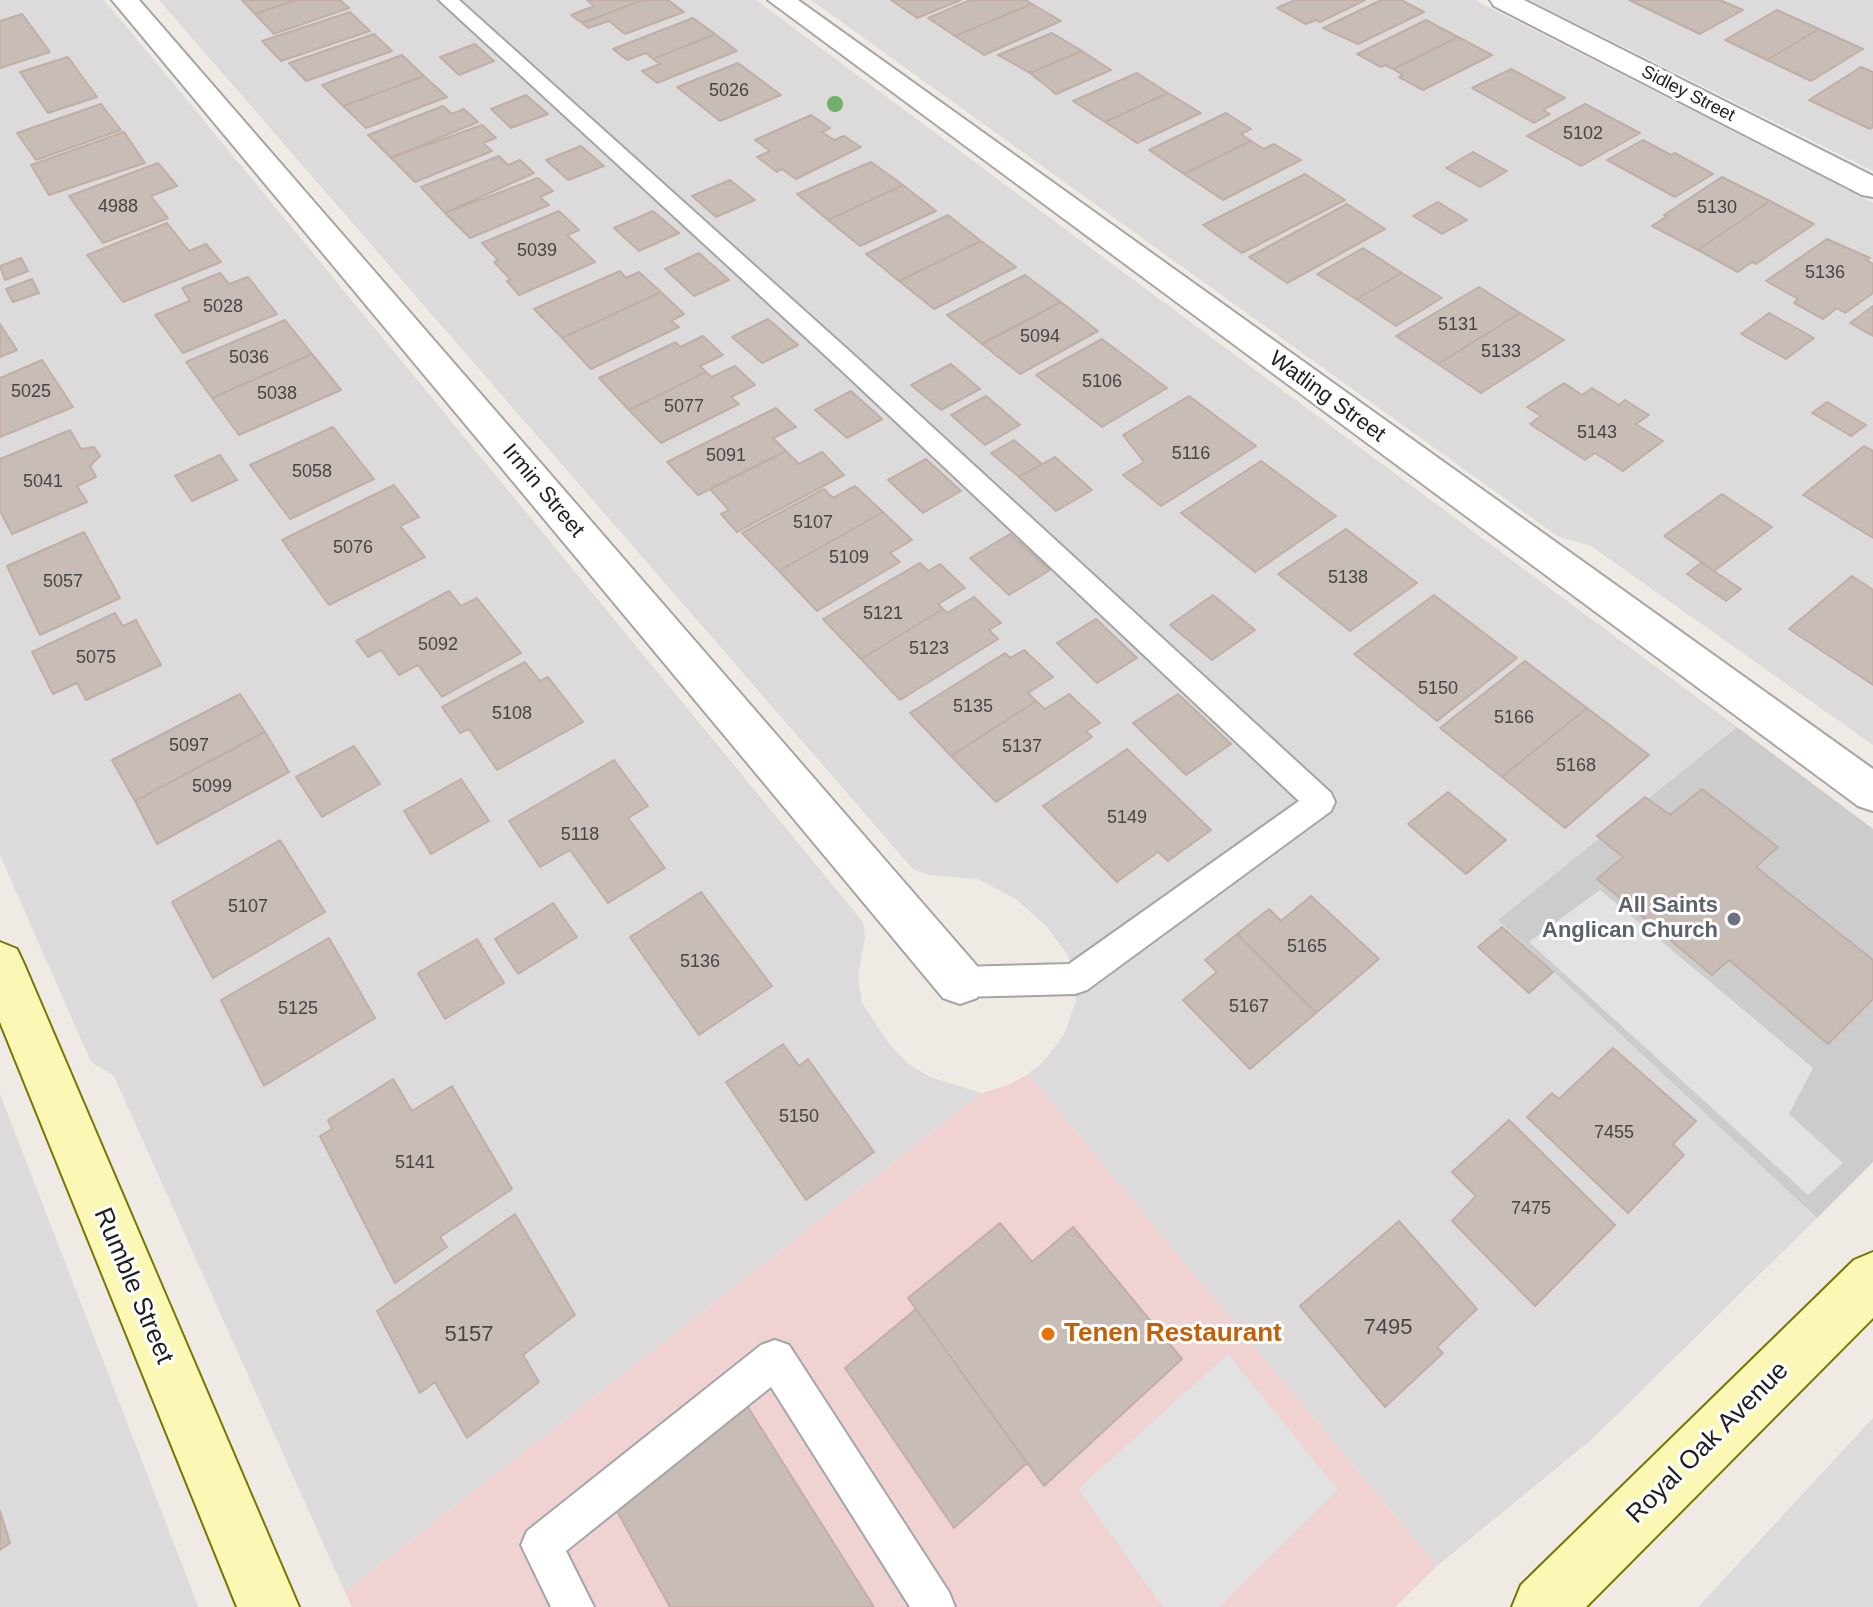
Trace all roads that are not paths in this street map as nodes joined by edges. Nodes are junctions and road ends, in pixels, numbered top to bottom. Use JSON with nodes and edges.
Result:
{"nodes":[{"id":1,"x":125,"y":0,"type":"edge"},
{"id":2,"x":448,"y":0,"type":"edge"},
{"id":3,"x":781,"y":0,"type":"edge"},
{"id":4,"x":1503,"y":0,"type":"edge"},
{"id":5,"x":1873,"y":188,"type":"edge"},
{"id":6,"x":1873,"y":793,"type":"edge"},
{"id":7,"x":960,"y":982,"type":"joint"},
{"id":8,"x":5,"y":992,"type":"edge"},
{"id":9,"x":1873,"y":1279,"type":"edge"},
{"id":10,"x":268,"y":1607,"type":"edge"},
{"id":11,"x":573,"y":1607,"type":"edge"},
{"id":12,"x":934,"y":1607,"type":"edge"},
{"id":13,"x":1543,"y":1607,"type":"edge"}],
"edges":[{"from":1,"to":7,"type":"street","name":"Irmin Street"},
{"from":2,"to":7,"type":"lane"},
{"from":3,"to":6,"type":"street","name":"Watling Street"},
{"from":4,"to":5,"type":"street","name":"Sidley Street"},
{"from":8,"to":10,"type":"street","name":"Rumble Street"},
{"from":9,"to":13,"type":"street","name":"Royal Oak Avenue"},
{"from":11,"to":12,"type":"lane"}]}
